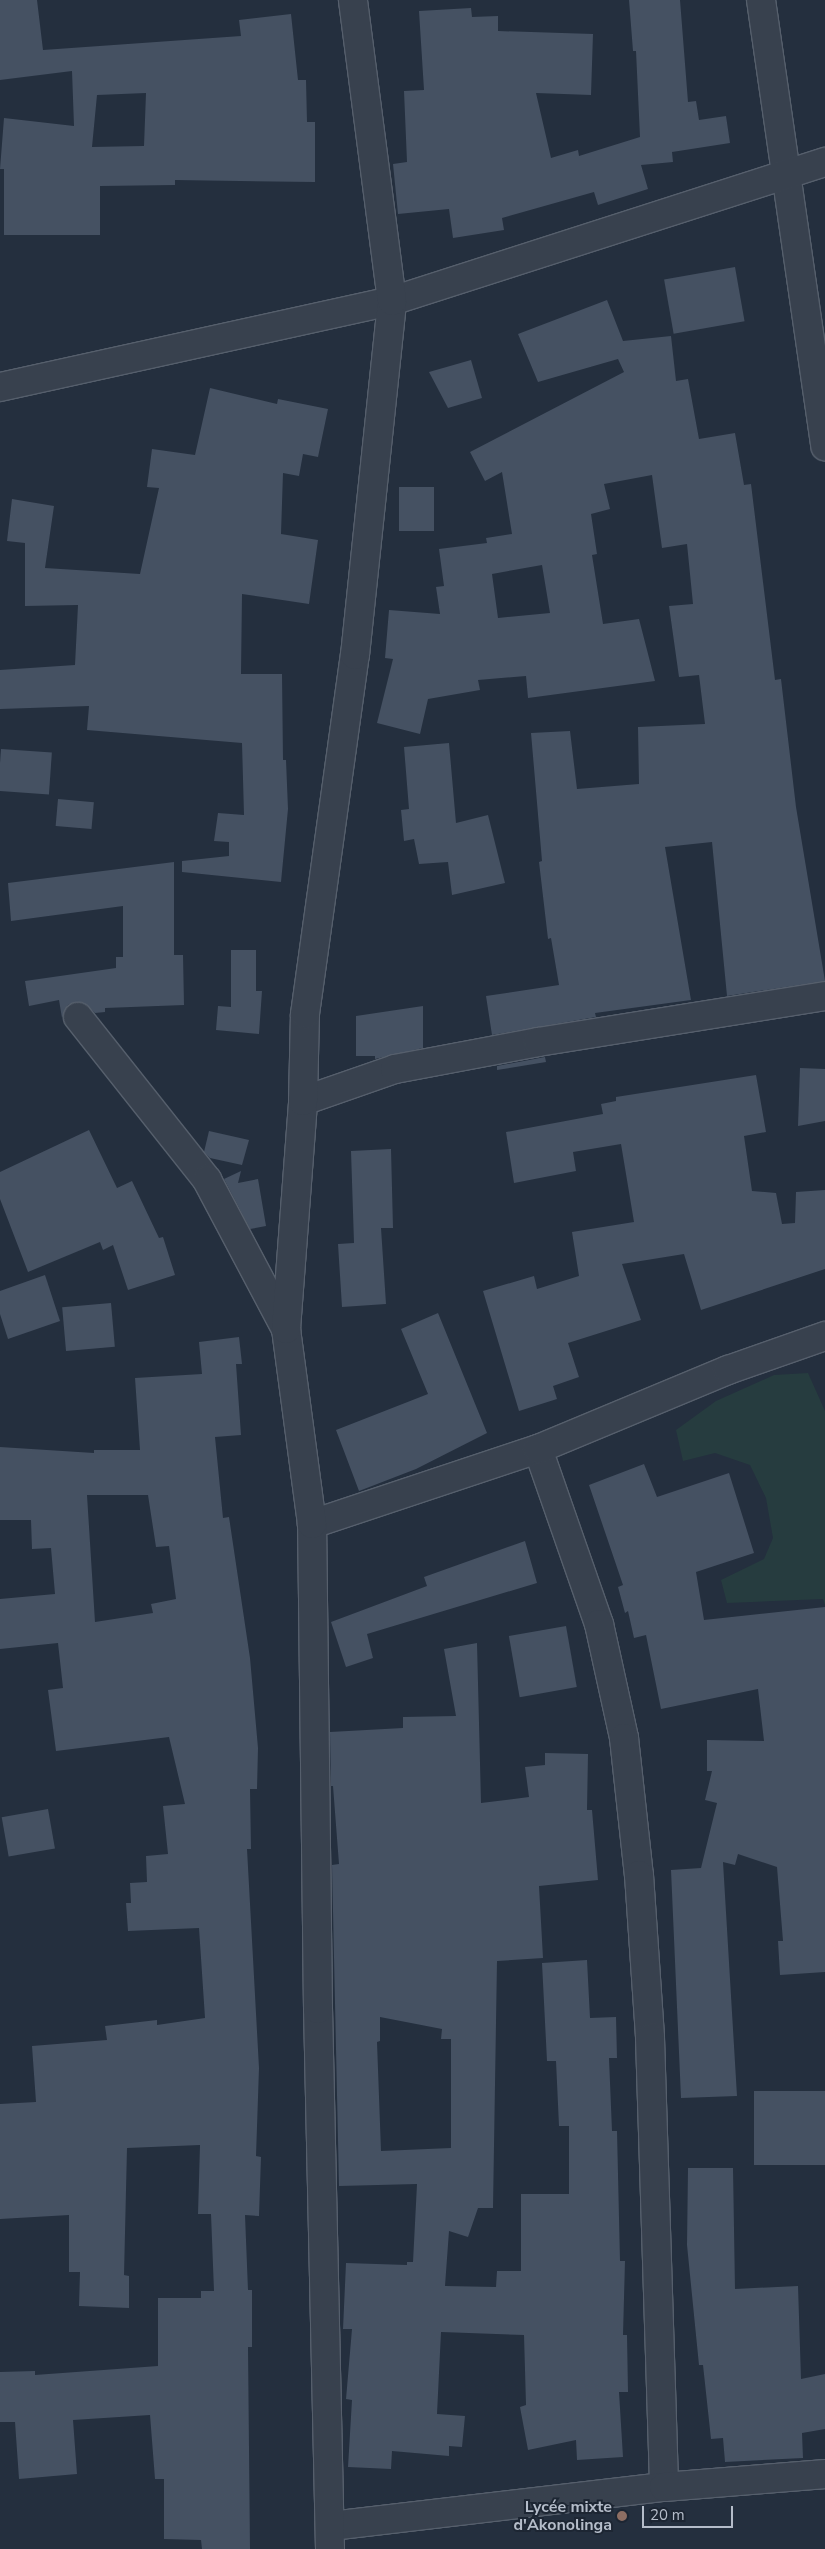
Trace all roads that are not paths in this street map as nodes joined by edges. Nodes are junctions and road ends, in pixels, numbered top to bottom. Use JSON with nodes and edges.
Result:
{"nodes":[{"id":1,"x":354,"y":0,"type":"edge"},
{"id":2,"x":761,"y":0,"type":"edge"},
{"id":3,"x":825,"y":162,"type":"edge"},
{"id":4,"x":787,"y":177,"type":"junction"},
{"id":5,"x":392,"y":301,"type":"junction"},
{"id":6,"x":0,"y":387,"type":"edge"},
{"id":7,"x":825,"y":446,"type":"edge"},
{"id":8,"x":825,"y":996,"type":"edge"},
{"id":9,"x":78,"y":1017,"type":"dead end"},
{"id":10,"x":303,"y":1101,"type":"junction"},
{"id":11,"x":286,"y":1329,"type":"junction"},
{"id":12,"x":825,"y":1336,"type":"edge"},
{"id":13,"x":538,"y":1449,"type":"junction"},
{"id":14,"x":312,"y":1524,"type":"junction"},
{"id":15,"x":825,"y":2474,"type":"edge"},
{"id":16,"x":664,"y":2487,"type":"junction"},
{"id":17,"x":330,"y":2537,"type":"edge"}],
"edges":[{"from":1,"to":5,"type":"street"},
{"from":2,"to":4,"type":"street"},
{"from":3,"to":4,"type":"street"},
{"from":4,"to":5,"type":"street"},
{"from":4,"to":7,"type":"street"},
{"from":5,"to":6,"type":"street"},
{"from":5,"to":10,"type":"street"},
{"from":8,"to":10,"type":"street"},
{"from":9,"to":11,"type":"street"},
{"from":10,"to":11,"type":"street"},
{"from":11,"to":14,"type":"street"},
{"from":12,"to":13,"type":"street"},
{"from":13,"to":14,"type":"street"},
{"from":13,"to":16,"type":"street"},
{"from":14,"to":17,"type":"street"},
{"from":15,"to":16,"type":"street"},
{"from":16,"to":17,"type":"street"}]}
